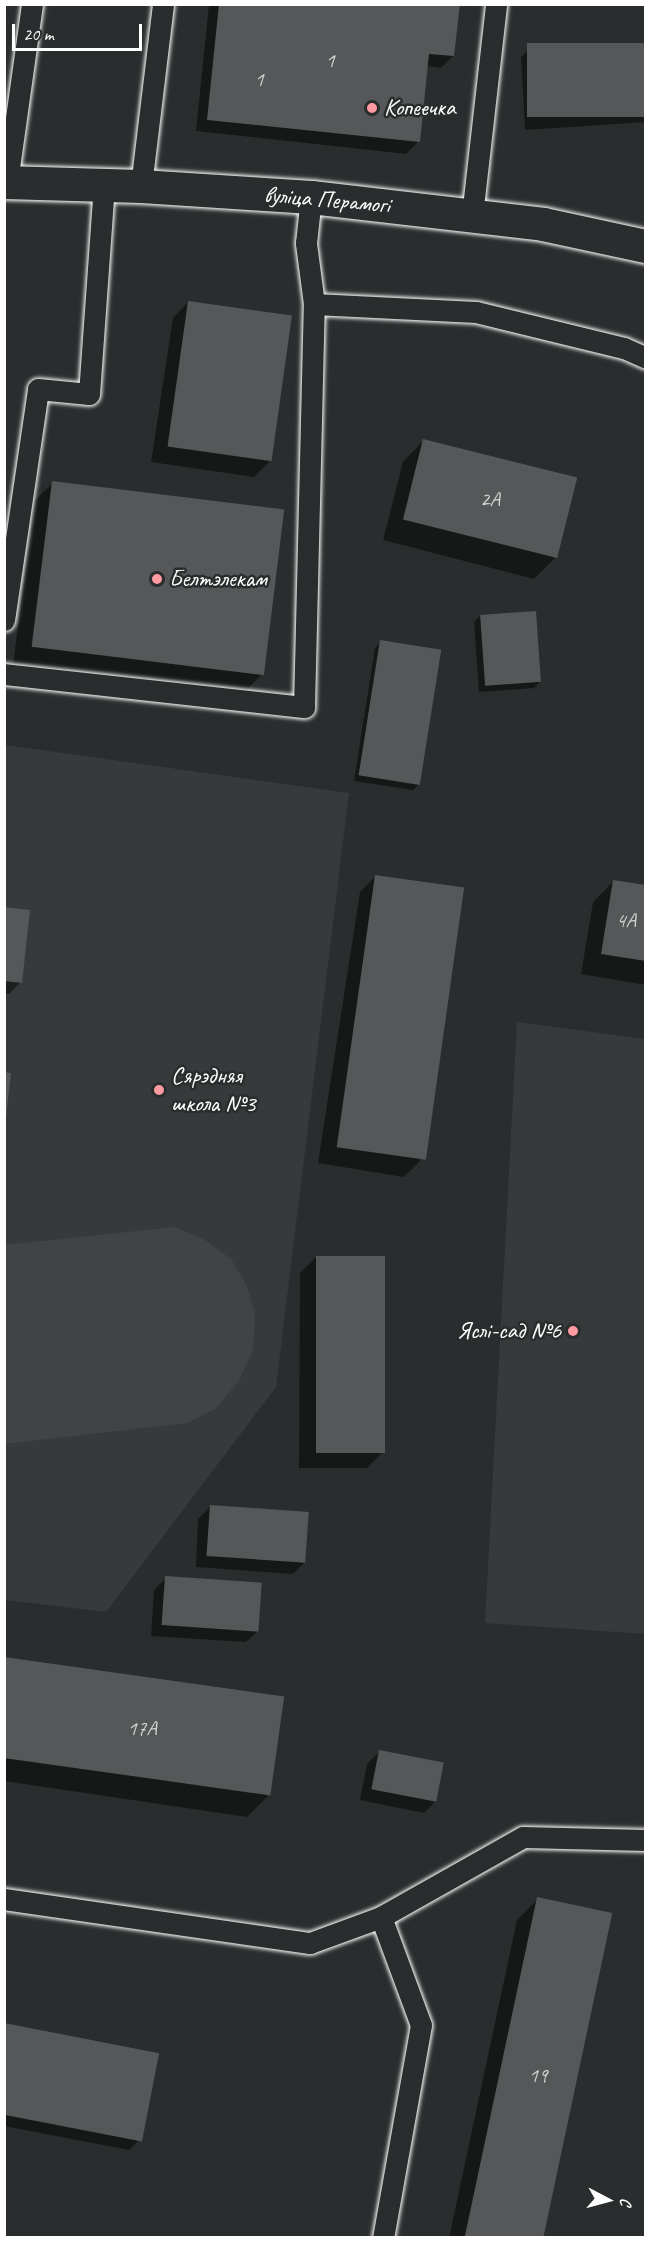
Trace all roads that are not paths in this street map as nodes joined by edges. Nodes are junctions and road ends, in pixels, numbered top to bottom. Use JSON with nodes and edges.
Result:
{"nodes":[{"id":1,"x":32,"y":4,"type":"edge"},
{"id":2,"x":163,"y":4,"type":"edge"},
{"id":3,"x":496,"y":4,"type":"edge"},
{"id":4,"x":6,"y":182,"type":"edge"},
{"id":5,"x":104,"y":185,"type":"junction"},
{"id":6,"x":141,"y":186,"type":"junction"},
{"id":7,"x":311,"y":197,"type":"junction"},
{"id":8,"x":472,"y":216,"type":"junction"},
{"id":9,"x":645,"y":246,"type":"edge"},
{"id":10,"x":314,"y":304,"type":"junction"},
{"id":11,"x":645,"y":358,"type":"edge"},
{"id":12,"x":4,"y":620,"type":"edge"},
{"id":13,"x":4,"y":674,"type":"edge"},
{"id":14,"x":645,"y":1840,"type":"edge"},
{"id":15,"x":4,"y":1899,"type":"edge"},
{"id":16,"x":381,"y":1917,"type":"junction"},
{"id":17,"x":383,"y":2238,"type":"edge"}],
"edges":[{"from":1,"to":4,"type":"lane"},
{"from":2,"to":6,"type":"lane"},
{"from":3,"to":8,"type":"lane"},
{"from":4,"to":5,"type":"main road","name":"вуліца Перамогі"},
{"from":5,"to":6,"type":"main road","name":"вуліца Перамогі"},
{"from":5,"to":12,"type":"lane"},
{"from":6,"to":7,"type":"main road","name":"вуліца Перамогі"},
{"from":7,"to":8,"type":"main road","name":"вуліца Перамогі"},
{"from":7,"to":10,"type":"lane"},
{"from":8,"to":9,"type":"main road","name":"вуліца Перамогі"},
{"from":10,"to":11,"type":"lane"},
{"from":10,"to":13,"type":"lane"},
{"from":14,"to":16,"type":"lane"},
{"from":15,"to":16,"type":"lane"},
{"from":16,"to":17,"type":"lane"}]}
